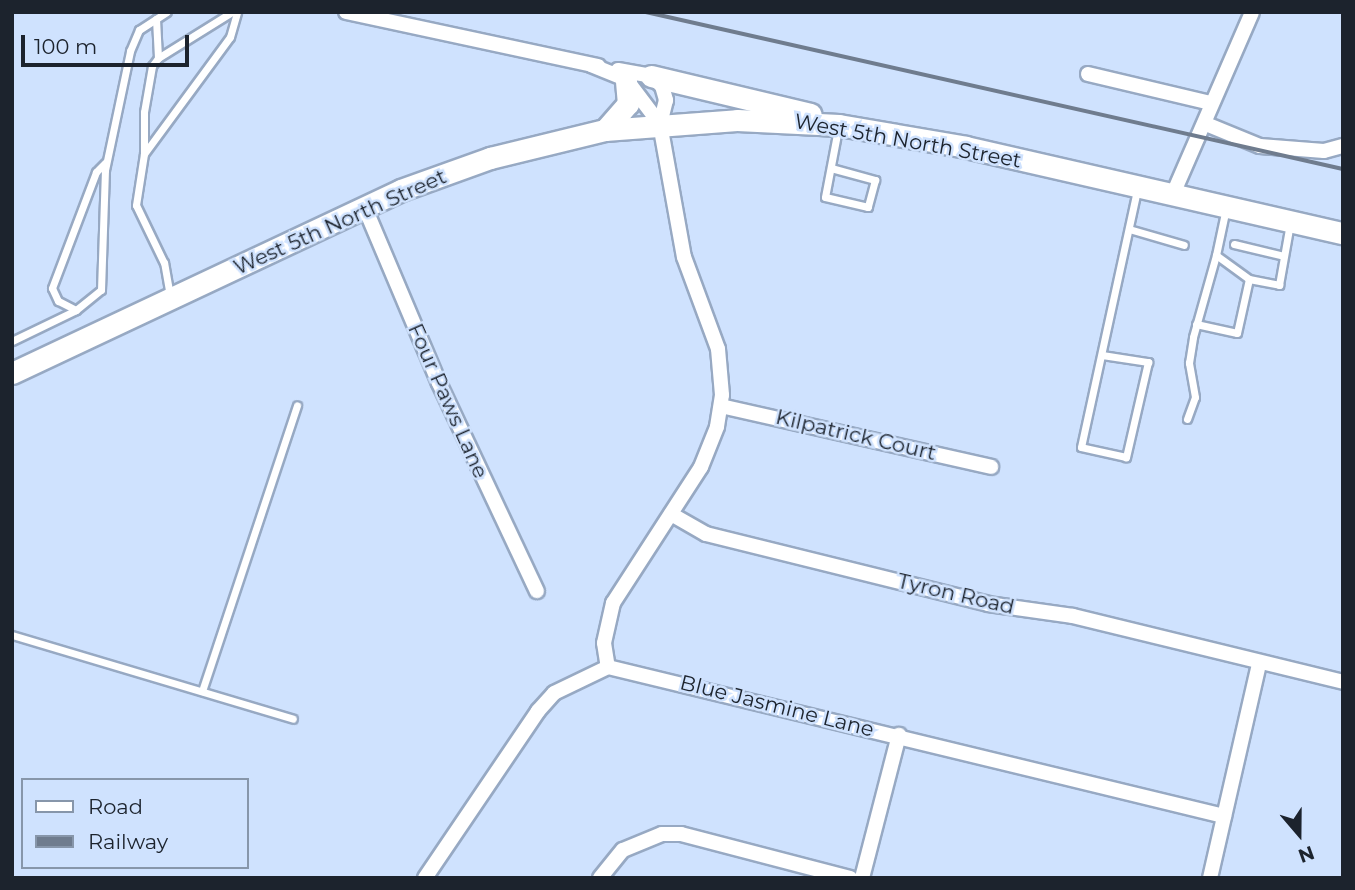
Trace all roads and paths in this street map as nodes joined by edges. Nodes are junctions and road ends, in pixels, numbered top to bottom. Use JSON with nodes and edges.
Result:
{"nodes":[{"id":1,"x":167,"y":12,"type":"edge"},
{"id":2,"x":234,"y":12,"type":"edge"},
{"id":3,"x":346,"y":12,"type":"edge"},
{"id":4,"x":1252,"y":12,"type":"edge"},
{"id":5,"x":156,"y":19,"type":"junction"},
{"id":6,"x":158,"y":58,"type":"junction"},
{"id":7,"x":591,"y":65,"type":"junction"},
{"id":8,"x":1088,"y":74,"type":"dead end"},
{"id":9,"x":651,"y":76,"type":"junction"},
{"id":10,"x":626,"y":79,"type":"junction"},
{"id":11,"x":1211,"y":103,"type":"junction"},
{"id":12,"x":660,"y":124,"type":"junction"},
{"id":13,"x":829,"y":124,"type":"junction"},
{"id":14,"x":1206,"y":124,"type":"junction"},
{"id":15,"x":605,"y":130,"type":"junction"},
{"id":16,"x":1343,"y":146,"type":"edge"},
{"id":17,"x":144,"y":154,"type":"junction"},
{"id":18,"x":106,"y":161,"type":"junction"},
{"id":19,"x":831,"y":169,"type":"junction"},
{"id":20,"x":1138,"y":186,"type":"junction"},
{"id":21,"x":1173,"y":194,"type":"junction"},
{"id":22,"x":1227,"y":207,"type":"junction"},
{"id":23,"x":365,"y":208,"type":"junction"},
{"id":24,"x":1291,"y":222,"type":"junction"},
{"id":25,"x":1129,"y":229,"type":"junction"},
{"id":26,"x":1343,"y":233,"type":"edge"},
{"id":27,"x":1234,"y":244,"type":"dead end"},
{"id":28,"x":1184,"y":245,"type":"dead end"},
{"id":29,"x":1216,"y":255,"type":"junction"},
{"id":30,"x":1284,"y":256,"type":"junction"},
{"id":31,"x":1249,"y":279,"type":"junction"},
{"id":32,"x":171,"y":300,"type":"junction"},
{"id":33,"x":76,"y":310,"type":"junction"},
{"id":34,"x":1196,"y":324,"type":"junction"},
{"id":35,"x":12,"y":341,"type":"edge"},
{"id":36,"x":1102,"y":355,"type":"junction"},
{"id":37,"x":12,"y":373,"type":"edge"},
{"id":38,"x":297,"y":405,"type":"dead end"},
{"id":39,"x":721,"y":406,"type":"junction"},
{"id":40,"x":1187,"y":419,"type":"dead end"},
{"id":41,"x":991,"y":467,"type":"dead end"},
{"id":42,"x":671,"y":514,"type":"junction"},
{"id":43,"x":537,"y":591,"type":"dead end"},
{"id":44,"x":12,"y":635,"type":"edge"},
{"id":45,"x":1254,"y":662,"type":"junction"},
{"id":46,"x":608,"y":667,"type":"junction"},
{"id":47,"x":1343,"y":682,"type":"edge"},
{"id":48,"x":202,"y":691,"type":"junction"},
{"id":49,"x":293,"y":719,"type":"dead end"},
{"id":50,"x":899,"y":735,"type":"junction"},
{"id":51,"x":1224,"y":816,"type":"junction"},
{"id":52,"x":425,"y":878,"type":"edge"},
{"id":53,"x":600,"y":878,"type":"edge"},
{"id":54,"x":850,"y":878,"type":"edge"},
{"id":55,"x":862,"y":878,"type":"edge"},
{"id":56,"x":1210,"y":878,"type":"edge"}],
"edges":[{"from":1,"to":5,"type":"lane"},
{"from":2,"to":6,"type":"lane"},
{"from":2,"to":17,"type":"lane"},
{"from":3,"to":7,"type":"street"},
{"from":4,"to":11,"type":"street"},
{"from":5,"to":6,"type":"lane"},
{"from":5,"to":18,"type":"lane"},
{"from":6,"to":17,"type":"lane"},
{"from":7,"to":9,"type":"street"},
{"from":7,"to":10,"type":"street"},
{"from":8,"to":11,"type":"street"},
{"from":9,"to":12,"type":"street"},
{"from":9,"to":13,"type":"main road"},
{"from":10,"to":12,"type":"street"},
{"from":10,"to":15,"type":"main road"},
{"from":11,"to":14,"type":"street"},
{"from":12,"to":13,"type":"main road","name":"West 5th North Street"},
{"from":12,"to":15,"type":"main road","name":"West 5th North Street"},
{"from":12,"to":39,"type":"street"},
{"from":13,"to":19,"type":"lane"},
{"from":13,"to":20,"type":"main road","name":"West 5th North Street"},
{"from":14,"to":16,"type":"street"},
{"from":14,"to":21,"type":"street"},
{"from":15,"to":23,"type":"main road","name":"West 5th North Street"},
{"from":17,"to":32,"type":"lane"},
{"from":18,"to":33,"type":"lane"},
{"from":18,"to":33,"type":"lane"},
{"from":19,"to":19,"type":"lane"},
{"from":20,"to":21,"type":"main road","name":"West 5th North Street"},
{"from":20,"to":25,"type":"lane"},
{"from":21,"to":22,"type":"main road","name":"West 5th North Street"},
{"from":22,"to":24,"type":"main road","name":"West 5th North Street"},
{"from":22,"to":29,"type":"lane"},
{"from":23,"to":32,"type":"main road","name":"West 5th North Street"},
{"from":23,"to":43,"type":"street","name":"Four Paws Lane"},
{"from":24,"to":26,"type":"main road","name":"West 5th North Street"},
{"from":24,"to":30,"type":"lane"},
{"from":25,"to":28,"type":"lane"},
{"from":25,"to":36,"type":"lane"},
{"from":27,"to":30,"type":"lane"},
{"from":29,"to":31,"type":"lane"},
{"from":29,"to":34,"type":"lane"},
{"from":30,"to":31,"type":"lane"},
{"from":31,"to":34,"type":"lane"},
{"from":32,"to":37,"type":"main road","name":"West 5th North Street"},
{"from":33,"to":35,"type":"lane"},
{"from":34,"to":40,"type":"lane"},
{"from":36,"to":36,"type":"lane"},
{"from":38,"to":48,"type":"lane"},
{"from":39,"to":41,"type":"street","name":"Kilpatrick Court"},
{"from":39,"to":42,"type":"street"},
{"from":42,"to":45,"type":"street","name":"Tyron Road"},
{"from":42,"to":46,"type":"street"},
{"from":44,"to":48,"type":"lane"},
{"from":45,"to":47,"type":"street","name":"Tyron Road"},
{"from":45,"to":51,"type":"street"},
{"from":46,"to":50,"type":"street","name":"Blue Jasmine Lane"},
{"from":46,"to":52,"type":"street"},
{"from":48,"to":49,"type":"lane"},
{"from":50,"to":51,"type":"street","name":"Blue Jasmine Lane"},
{"from":50,"to":55,"type":"street"},
{"from":51,"to":56,"type":"street"},
{"from":53,"to":54,"type":"street"}]}
